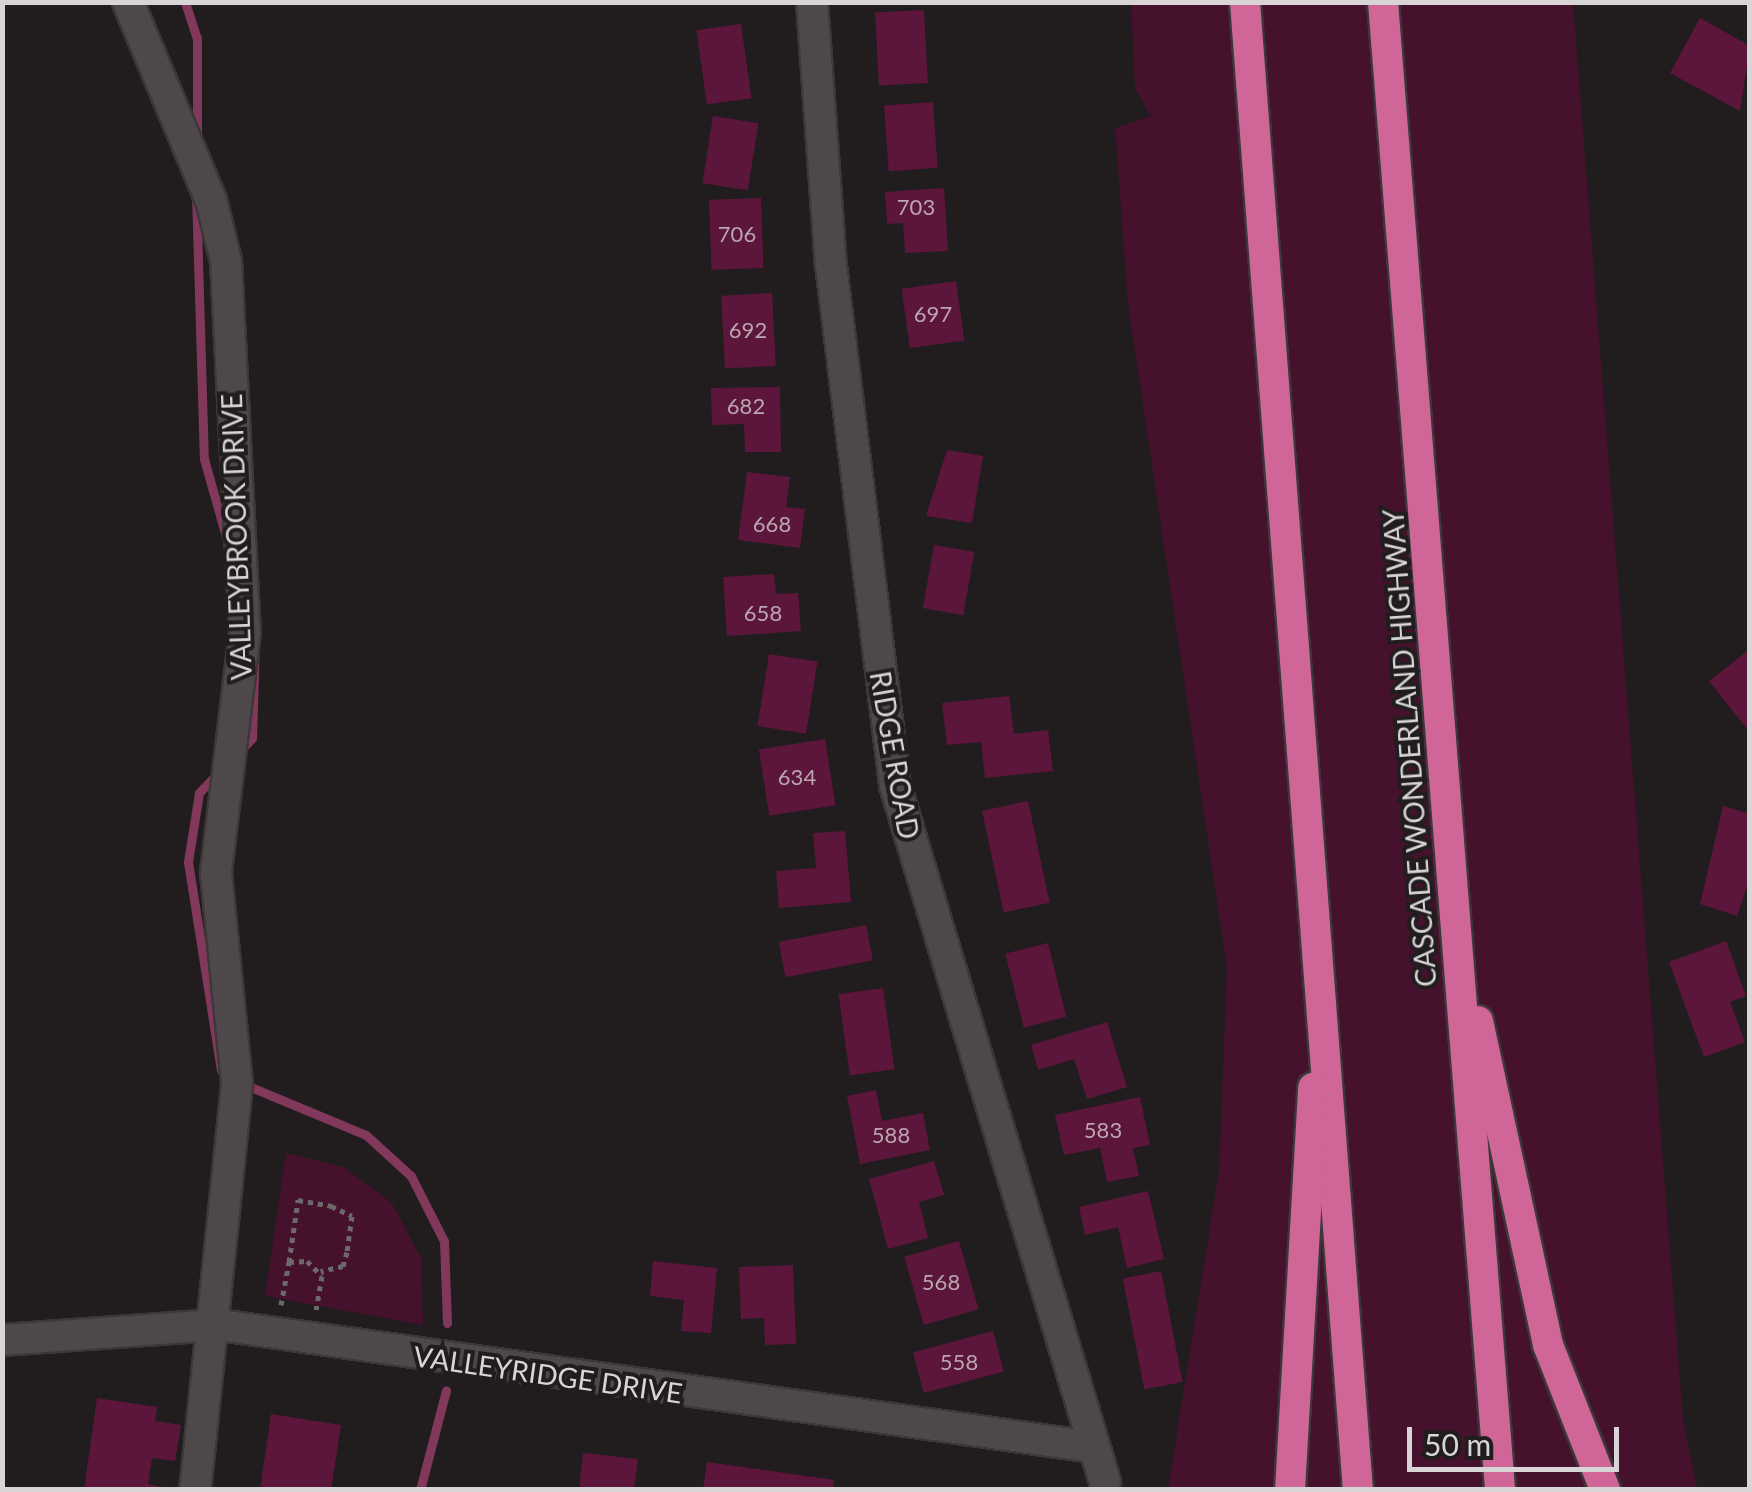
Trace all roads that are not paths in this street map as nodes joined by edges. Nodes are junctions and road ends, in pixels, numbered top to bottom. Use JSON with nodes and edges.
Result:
{"nodes":[{"id":1,"x":128,"y":2,"type":"edge"},
{"id":2,"x":812,"y":2,"type":"edge"},
{"id":3,"x":1245,"y":2,"type":"edge"},
{"id":4,"x":1384,"y":2,"type":"edge"},
{"id":5,"x":1456,"y":915,"type":"junction"},
{"id":6,"x":1319,"y":980,"type":"junction"},
{"id":7,"x":219,"y":1325,"type":"junction"},
{"id":8,"x":2,"y":1340,"type":"edge"},
{"id":9,"x":1093,"y":1447,"type":"junction"},
{"id":10,"x":1105,"y":1482,"type":"dead end"},
{"id":11,"x":195,"y":1490,"type":"edge"},
{"id":12,"x":1290,"y":1490,"type":"edge"},
{"id":13,"x":1358,"y":1490,"type":"edge"},
{"id":14,"x":1500,"y":1490,"type":"edge"},
{"id":15,"x":1605,"y":1490,"type":"edge"}],
"edges":[{"from":1,"to":7,"type":"street","name":"VALLEYBROOK DRIVE"},
{"from":2,"to":9,"type":"street","name":"RIDGE ROAD"},
{"from":3,"to":6,"type":"highway"},
{"from":4,"to":5,"type":"highway","name":"CASCADE WONDERLAND HIGHWAY"},
{"from":5,"to":14,"type":"highway","name":"CASCADE WONDERLAND HIGHWAY"},
{"from":5,"to":15,"type":"highway"},
{"from":6,"to":12,"type":"highway"},
{"from":6,"to":13,"type":"highway"},
{"from":7,"to":8,"type":"street","name":"VALLEYRIDGE DRIVE"},
{"from":7,"to":9,"type":"street","name":"VALLEYRIDGE DRIVE"},
{"from":7,"to":11,"type":"street","name":"VALLEYBROOK DRIVE"},
{"from":9,"to":10,"type":"street","name":"RIDGE ROAD"}]}
